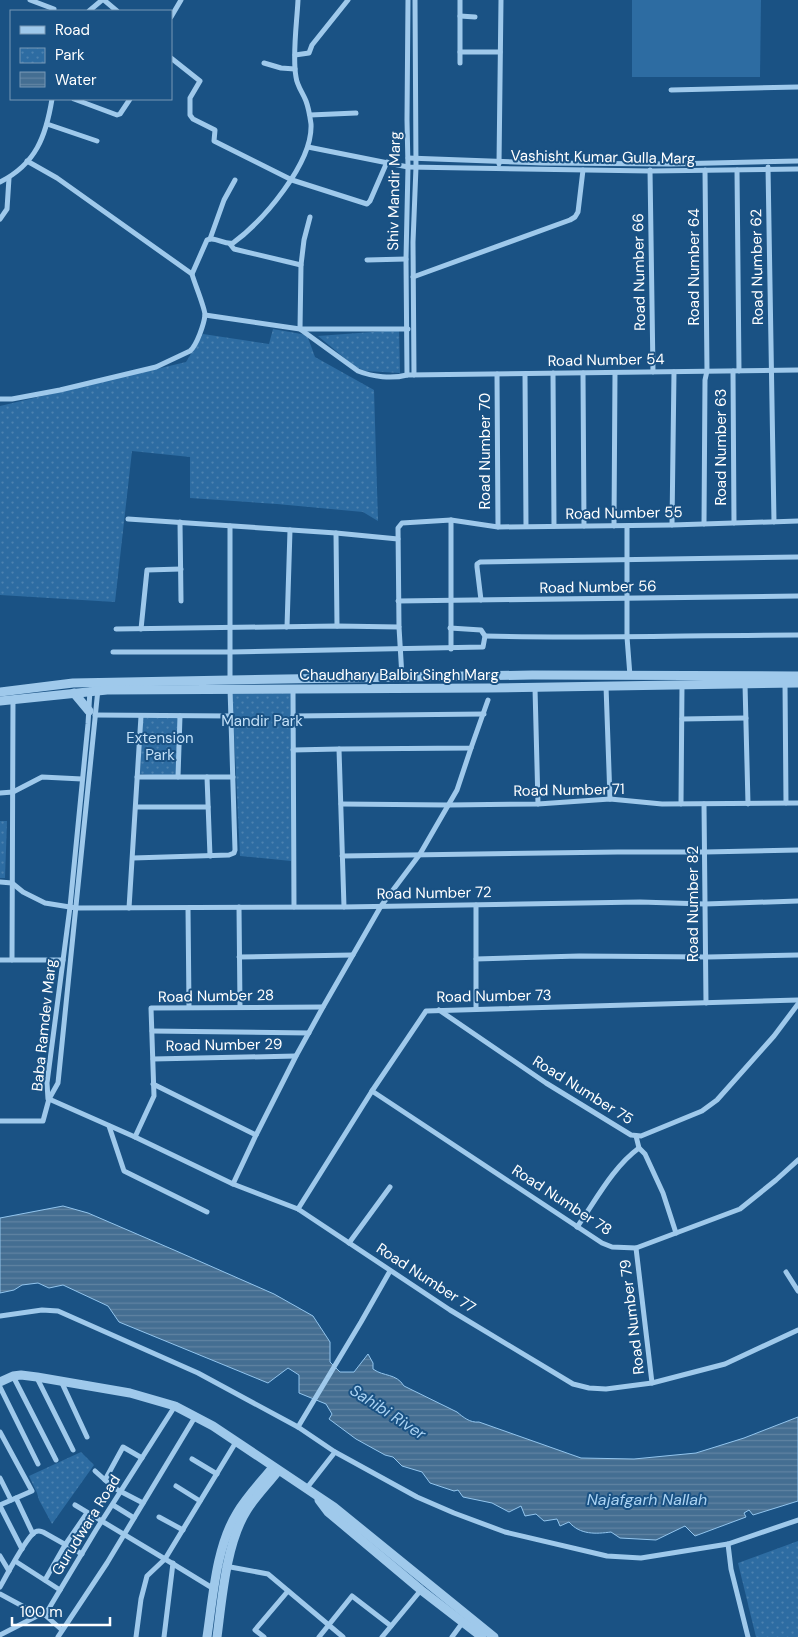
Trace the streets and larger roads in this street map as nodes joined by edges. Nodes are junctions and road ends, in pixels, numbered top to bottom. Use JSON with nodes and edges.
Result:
{"nodes":[{"id":1,"x":30,"y":0,"type":"edge"},
{"id":2,"x":103,"y":0,"type":"edge"},
{"id":3,"x":181,"y":0,"type":"edge"},
{"id":4,"x":298,"y":0,"type":"edge"},
{"id":5,"x":348,"y":0,"type":"edge"},
{"id":6,"x":408,"y":0,"type":"edge"},
{"id":7,"x":415,"y":0,"type":"edge"},
{"id":8,"x":460,"y":0,"type":"edge"},
{"id":9,"x":501,"y":0,"type":"edge"},
{"id":10,"x":54,"y":9,"type":"dead end"},
{"id":11,"x":90,"y":10,"type":"edge"},
{"id":12,"x":116,"y":10,"type":"edge"},
{"id":13,"x":172,"y":15,"type":"edge"},
{"id":14,"x":460,"y":16,"type":"junction"},
{"id":15,"x":475,"y":17,"type":"dead end"},
{"id":16,"x":460,"y":52,"type":"junction"},
{"id":17,"x":500,"y":52,"type":"junction"},
{"id":18,"x":295,"y":55,"type":"junction"},
{"id":19,"x":172,"y":59,"type":"edge"},
{"id":20,"x":264,"y":63,"type":"dead end"},
{"id":21,"x":460,"y":63,"type":"dead end"},
{"id":22,"x":295,"y":68,"type":"junction"},
{"id":23,"x":798,"y":87,"type":"edge"},
{"id":24,"x":671,"y":90,"type":"dead end"},
{"id":25,"x":52,"y":100,"type":"edge"},
{"id":26,"x":77,"y":100,"type":"edge"},
{"id":27,"x":129,"y":100,"type":"edge"},
{"id":28,"x":356,"y":113,"type":"dead end"},
{"id":29,"x":310,"y":115,"type":"junction"},
{"id":30,"x":47,"y":124,"type":"junction"},
{"id":31,"x":97,"y":141,"type":"dead end"},
{"id":32,"x":308,"y":147,"type":"junction"},
{"id":33,"x":408,"y":158,"type":"junction"},
{"id":34,"x":416,"y":158,"type":"junction"},
{"id":35,"x":27,"y":161,"type":"junction"},
{"id":36,"x":798,"y":161,"type":"edge"},
{"id":37,"x":387,"y":162,"type":"junction"},
{"id":38,"x":499,"y":162,"type":"junction"},
{"id":39,"x":768,"y":162,"type":"junction"},
{"id":40,"x":706,"y":163,"type":"junction"},
{"id":41,"x":650,"y":164,"type":"junction"},
{"id":42,"x":408,"y":167,"type":"junction"},
{"id":43,"x":416,"y":167,"type":"junction"},
{"id":44,"x":798,"y":168,"type":"edge"},
{"id":45,"x":498,"y":169,"type":"junction"},
{"id":46,"x":583,"y":170,"type":"junction"},
{"id":47,"x":737,"y":170,"type":"junction"},
{"id":48,"x":768,"y":170,"type":"junction"},
{"id":49,"x":705,"y":171,"type":"junction"},
{"id":50,"x":650,"y":172,"type":"junction"},
{"id":51,"x":9,"y":178,"type":"junction"},
{"id":52,"x":235,"y":180,"type":"dead end"},
{"id":53,"x":292,"y":180,"type":"junction"},
{"id":54,"x":0,"y":182,"type":"edge"},
{"id":55,"x":310,"y":217,"type":"dead end"},
{"id":56,"x":0,"y":219,"type":"edge"},
{"id":57,"x":210,"y":239,"type":"junction"},
{"id":58,"x":230,"y":244,"type":"junction"},
{"id":59,"x":406,"y":259,"type":"junction"},
{"id":60,"x":367,"y":260,"type":"dead end"},
{"id":61,"x":301,"y":265,"type":"junction"},
{"id":62,"x":192,"y":274,"type":"junction"},
{"id":63,"x":413,"y":277,"type":"junction"},
{"id":64,"x":205,"y":315,"type":"junction"},
{"id":65,"x":414,"y":328,"type":"junction"},
{"id":66,"x":300,"y":329,"type":"junction"},
{"id":67,"x":406,"y":329,"type":"junction"},
{"id":68,"x":798,"y":370,"type":"edge"},
{"id":69,"x":707,"y":371,"type":"junction"},
{"id":70,"x":736,"y":371,"type":"junction"},
{"id":71,"x":772,"y":371,"type":"junction"},
{"id":72,"x":653,"y":372,"type":"junction"},
{"id":73,"x":674,"y":372,"type":"junction"},
{"id":74,"x":554,"y":373,"type":"junction"},
{"id":75,"x":582,"y":373,"type":"junction"},
{"id":76,"x":615,"y":373,"type":"junction"},
{"id":77,"x":497,"y":374,"type":"junction"},
{"id":78,"x":525,"y":374,"type":"junction"},
{"id":79,"x":414,"y":375,"type":"junction"},
{"id":80,"x":407,"y":376,"type":"junction"},
{"id":81,"x":0,"y":399,"type":"edge"},
{"id":82,"x":128,"y":519,"type":"dead end"},
{"id":83,"x":450,"y":520,"type":"junction"},
{"id":84,"x":798,"y":521,"type":"edge"},
{"id":85,"x":180,"y":522,"type":"junction"},
{"id":86,"x":774,"y":522,"type":"junction"},
{"id":87,"x":734,"y":523,"type":"junction"},
{"id":88,"x":704,"y":524,"type":"junction"},
{"id":89,"x":672,"y":525,"type":"junction"},
{"id":90,"x":230,"y":526,"type":"junction"},
{"id":91,"x":526,"y":526,"type":"junction"},
{"id":92,"x":554,"y":526,"type":"junction"},
{"id":93,"x":584,"y":526,"type":"junction"},
{"id":94,"x":614,"y":526,"type":"junction"},
{"id":95,"x":627,"y":526,"type":"junction"},
{"id":96,"x":498,"y":527,"type":"junction"},
{"id":97,"x":290,"y":530,"type":"junction"},
{"id":98,"x":336,"y":533,"type":"junction"},
{"id":99,"x":398,"y":540,"type":"junction"},
{"id":100,"x":798,"y":557,"type":"edge"},
{"id":101,"x":627,"y":560,"type":"junction"},
{"id":102,"x":181,"y":569,"type":"junction"},
{"id":103,"x":798,"y":596,"type":"edge"},
{"id":104,"x":627,"y":599,"type":"junction"},
{"id":105,"x":181,"y":600,"type":"dead end"},
{"id":106,"x":481,"y":600,"type":"junction"},
{"id":107,"x":398,"y":601,"type":"junction"},
{"id":108,"x":450,"y":601,"type":"junction"},
{"id":109,"x":337,"y":626,"type":"junction"},
{"id":110,"x":288,"y":627,"type":"junction"},
{"id":111,"x":231,"y":628,"type":"junction"},
{"id":112,"x":399,"y":628,"type":"junction"},
{"id":113,"x":450,"y":628,"type":"junction"},
{"id":114,"x":116,"y":629,"type":"dead end"},
{"id":115,"x":141,"y":629,"type":"junction"},
{"id":116,"x":798,"y":635,"type":"edge"},
{"id":117,"x":485,"y":636,"type":"junction"},
{"id":118,"x":627,"y":637,"type":"junction"},
{"id":119,"x":451,"y":649,"type":"junction"},
{"id":120,"x":400,"y":650,"type":"junction"},
{"id":121,"x":113,"y":652,"type":"dead end"},
{"id":122,"x":231,"y":652,"type":"junction"},
{"id":123,"x":630,"y":676,"type":"junction"},
{"id":124,"x":798,"y":676,"type":"edge"},
{"id":125,"x":402,"y":678,"type":"junction"},
{"id":126,"x":798,"y":683,"type":"edge"},
{"id":127,"x":230,"y":684,"type":"junction"},
{"id":128,"x":745,"y":684,"type":"junction"},
{"id":129,"x":785,"y":684,"type":"junction"},
{"id":130,"x":682,"y":685,"type":"junction"},
{"id":131,"x":94,"y":686,"type":"junction"},
{"id":132,"x":606,"y":686,"type":"junction"},
{"id":133,"x":535,"y":688,"type":"junction"},
{"id":134,"x":293,"y":689,"type":"junction"},
{"id":135,"x":0,"y":692,"type":"edge"},
{"id":136,"x":74,"y":693,"type":"junction"},
{"id":137,"x":13,"y":700,"type":"junction"},
{"id":138,"x":488,"y":700,"type":"dead end"},
{"id":139,"x":0,"y":701,"type":"edge"},
{"id":140,"x":92,"y":713,"type":"junction"},
{"id":141,"x":484,"y":714,"type":"junction"},
{"id":142,"x":141,"y":716,"type":"junction"},
{"id":143,"x":180,"y":716,"type":"junction"},
{"id":144,"x":231,"y":716,"type":"junction"},
{"id":145,"x":293,"y":716,"type":"junction"},
{"id":146,"x":746,"y":718,"type":"junction"},
{"id":147,"x":682,"y":719,"type":"junction"},
{"id":148,"x":471,"y":748,"type":"junction"},
{"id":149,"x":339,"y":749,"type":"junction"},
{"id":150,"x":293,"y":750,"type":"junction"},
{"id":151,"x":137,"y":777,"type":"junction"},
{"id":152,"x":178,"y":777,"type":"junction"},
{"id":153,"x":207,"y":777,"type":"junction"},
{"id":154,"x":233,"y":777,"type":"junction"},
{"id":155,"x":82,"y":779,"type":"junction"},
{"id":156,"x":12,"y":792,"type":"junction"},
{"id":157,"x":0,"y":793,"type":"edge"},
{"id":158,"x":610,"y":799,"type":"junction"},
{"id":159,"x":786,"y":803,"type":"junction"},
{"id":160,"x":798,"y":803,"type":"edge"},
{"id":161,"x":341,"y":804,"type":"junction"},
{"id":162,"x":538,"y":804,"type":"junction"},
{"id":163,"x":681,"y":804,"type":"junction"},
{"id":164,"x":704,"y":804,"type":"junction"},
{"id":165,"x":748,"y":804,"type":"junction"},
{"id":166,"x":448,"y":805,"type":"junction"},
{"id":167,"x":136,"y":807,"type":"junction"},
{"id":168,"x":208,"y":807,"type":"junction"},
{"id":169,"x":798,"y":850,"type":"edge"},
{"id":170,"x":705,"y":852,"type":"junction"},
{"id":171,"x":420,"y":854,"type":"junction"},
{"id":172,"x":210,"y":856,"type":"junction"},
{"id":173,"x":342,"y":856,"type":"junction"},
{"id":174,"x":132,"y":858,"type":"junction"},
{"id":175,"x":0,"y":882,"type":"edge"},
{"id":176,"x":12,"y":883,"type":"junction"},
{"id":177,"x":798,"y":901,"type":"edge"},
{"id":178,"x":705,"y":904,"type":"junction"},
{"id":179,"x":476,"y":905,"type":"junction"},
{"id":180,"x":344,"y":906,"type":"junction"},
{"id":181,"x":381,"y":906,"type":"junction"},
{"id":182,"x":70,"y":907,"type":"junction"},
{"id":183,"x":239,"y":907,"type":"junction"},
{"id":184,"x":294,"y":907,"type":"junction"},
{"id":185,"x":76,"y":908,"type":"junction"},
{"id":186,"x":130,"y":908,"type":"junction"},
{"id":187,"x":188,"y":908,"type":"junction"},
{"id":188,"x":353,"y":955,"type":"junction"},
{"id":189,"x":798,"y":955,"type":"edge"},
{"id":190,"x":239,"y":957,"type":"junction"},
{"id":191,"x":705,"y":957,"type":"junction"},
{"id":192,"x":476,"y":959,"type":"junction"},
{"id":193,"x":0,"y":960,"type":"edge"},
{"id":194,"x":12,"y":960,"type":"junction"},
{"id":195,"x":63,"y":960,"type":"junction"},
{"id":196,"x":798,"y":1000,"type":"edge"},
{"id":197,"x":706,"y":1004,"type":"junction"},
{"id":198,"x":798,"y":1004,"type":"edge"},
{"id":199,"x":240,"y":1007,"type":"junction"},
{"id":200,"x":324,"y":1007,"type":"junction"},
{"id":201,"x":189,"y":1008,"type":"junction"},
{"id":202,"x":476,"y":1008,"type":"junction"},
{"id":203,"x":438,"y":1009,"type":"junction"},
{"id":204,"x":152,"y":1031,"type":"junction"},
{"id":205,"x":309,"y":1033,"type":"junction"},
{"id":206,"x":296,"y":1056,"type":"junction"},
{"id":207,"x":153,"y":1059,"type":"junction"},
{"id":208,"x":153,"y":1084,"type":"junction"},
{"id":209,"x":372,"y":1091,"type":"junction"},
{"id":210,"x":48,"y":1100,"type":"junction"},
{"id":211,"x":0,"y":1121,"type":"edge"},
{"id":212,"x":109,"y":1126,"type":"junction"},
{"id":213,"x":256,"y":1135,"type":"junction"},
{"id":214,"x":636,"y":1136,"type":"junction"},
{"id":215,"x":135,"y":1137,"type":"junction"},
{"id":216,"x":639,"y":1148,"type":"junction"},
{"id":217,"x":798,"y":1160,"type":"edge"},
{"id":218,"x":233,"y":1184,"type":"junction"},
{"id":219,"x":390,"y":1187,"type":"dead end"},
{"id":220,"x":298,"y":1209,"type":"junction"},
{"id":221,"x":207,"y":1212,"type":"dead end"},
{"id":222,"x":577,"y":1227,"type":"junction"},
{"id":223,"x":676,"y":1233,"type":"junction"},
{"id":224,"x":350,"y":1243,"type":"junction"},
{"id":225,"x":636,"y":1248,"type":"junction"},
{"id":226,"x":390,"y":1271,"type":"junction"},
{"id":227,"x":786,"y":1272,"type":"dead end"},
{"id":228,"x":798,"y":1291,"type":"edge"},
{"id":229,"x":0,"y":1316,"type":"edge"},
{"id":230,"x":798,"y":1330,"type":"edge"},
{"id":231,"x":13,"y":1376,"type":"junction"},
{"id":232,"x":37,"y":1377,"type":"junction"},
{"id":233,"x":61,"y":1381,"type":"junction"},
{"id":234,"x":0,"y":1382,"type":"edge"},
{"id":235,"x":652,"y":1383,"type":"junction"},
{"id":236,"x":0,"y":1387,"type":"edge"},
{"id":237,"x":175,"y":1406,"type":"junction"},
{"id":238,"x":195,"y":1417,"type":"junction"},
{"id":239,"x":298,"y":1427,"type":"junction"},
{"id":240,"x":0,"y":1432,"type":"edge"},
{"id":241,"x":87,"y":1437,"type":"dead end"},
{"id":242,"x":236,"y":1442,"type":"junction"},
{"id":243,"x":72,"y":1450,"type":"dead end"},
{"id":244,"x":335,"y":1452,"type":"junction"},
{"id":245,"x":142,"y":1458,"type":"junction"},
{"id":246,"x":56,"y":1460,"type":"dead end"},
{"id":247,"x":192,"y":1460,"type":"dead end"},
{"id":248,"x":38,"y":1464,"type":"dead end"},
{"id":249,"x":275,"y":1469,"type":"junction"},
{"id":250,"x":95,"y":1471,"type":"dead end"},
{"id":251,"x":217,"y":1474,"type":"junction"},
{"id":252,"x":0,"y":1478,"type":"edge"},
{"id":253,"x":105,"y":1480,"type":"junction"},
{"id":254,"x":176,"y":1486,"type":"dead end"},
{"id":255,"x":306,"y":1489,"type":"junction"},
{"id":256,"x":122,"y":1490,"type":"junction"},
{"id":257,"x":317,"y":1497,"type":"junction"},
{"id":258,"x":13,"y":1499,"type":"junction"},
{"id":259,"x":200,"y":1501,"type":"junction"},
{"id":260,"x":143,"y":1503,"type":"junction"},
{"id":261,"x":75,"y":1505,"type":"dead end"},
{"id":262,"x":112,"y":1505,"type":"junction"},
{"id":263,"x":0,"y":1506,"type":"edge"},
{"id":264,"x":87,"y":1513,"type":"junction"},
{"id":265,"x":159,"y":1516,"type":"dead end"},
{"id":266,"x":134,"y":1518,"type":"junction"},
{"id":267,"x":798,"y":1520,"type":"edge"},
{"id":268,"x":102,"y":1522,"type":"junction"},
{"id":269,"x":183,"y":1530,"type":"junction"},
{"id":270,"x":33,"y":1534,"type":"junction"},
{"id":271,"x":124,"y":1535,"type":"junction"},
{"id":272,"x":728,"y":1544,"type":"junction"},
{"id":273,"x":65,"y":1545,"type":"junction"},
{"id":274,"x":22,"y":1549,"type":"junction"},
{"id":275,"x":82,"y":1554,"type":"junction"},
{"id":276,"x":0,"y":1556,"type":"edge"},
{"id":277,"x":165,"y":1559,"type":"junction"},
{"id":278,"x":15,"y":1561,"type":"junction"},
{"id":279,"x":173,"y":1564,"type":"junction"},
{"id":280,"x":223,"y":1565,"type":"junction"},
{"id":281,"x":9,"y":1571,"type":"junction"},
{"id":282,"x":45,"y":1580,"type":"junction"},
{"id":283,"x":0,"y":1587,"type":"edge"},
{"id":284,"x":214,"y":1589,"type":"junction"},
{"id":285,"x":60,"y":1590,"type":"junction"},
{"id":286,"x":421,"y":1590,"type":"junction"},
{"id":287,"x":288,"y":1591,"type":"junction"},
{"id":288,"x":0,"y":1594,"type":"edge"},
{"id":289,"x":42,"y":1615,"type":"junction"},
{"id":290,"x":463,"y":1622,"type":"junction"},
{"id":291,"x":328,"y":1625,"type":"junction"},
{"id":292,"x":391,"y":1626,"type":"junction"},
{"id":293,"x":62,"y":1630,"type":"junction"},
{"id":294,"x":0,"y":1635,"type":"edge"},
{"id":295,"x":58,"y":1637,"type":"edge"},
{"id":296,"x":136,"y":1637,"type":"edge"},
{"id":297,"x":164,"y":1637,"type":"edge"},
{"id":298,"x":208,"y":1637,"type":"edge"},
{"id":299,"x":217,"y":1637,"type":"edge"},
{"id":300,"x":264,"y":1637,"type":"edge"},
{"id":301,"x":319,"y":1637,"type":"edge"},
{"id":302,"x":343,"y":1637,"type":"edge"},
{"id":303,"x":382,"y":1637,"type":"edge"},
{"id":304,"x":452,"y":1637,"type":"edge"},
{"id":305,"x":482,"y":1637,"type":"edge"},
{"id":306,"x":494,"y":1637,"type":"edge"},
{"id":307,"x":748,"y":1637,"type":"edge"}],
"edges":[{"from":1,"to":10,"type":"street"},
{"from":2,"to":11,"type":"street"},
{"from":2,"to":12,"type":"street"},
{"from":3,"to":13,"type":"street"},
{"from":4,"to":18,"type":"street"},
{"from":5,"to":18,"type":"street"},
{"from":6,"to":33,"type":"street","name":"Shiv Mandir Marg"},
{"from":7,"to":34,"type":"street"},
{"from":8,"to":14,"type":"street"},
{"from":9,"to":17,"type":"street"},
{"from":14,"to":15,"type":"street"},
{"from":14,"to":16,"type":"street"},
{"from":16,"to":17,"type":"street"},
{"from":16,"to":21,"type":"street"},
{"from":17,"to":38,"type":"street"},
{"from":18,"to":22,"type":"street"},
{"from":19,"to":53,"type":"street"},
{"from":20,"to":22,"type":"street"},
{"from":22,"to":29,"type":"street"},
{"from":23,"to":24,"type":"street"},
{"from":25,"to":30,"type":"street"},
{"from":26,"to":27,"type":"street"},
{"from":28,"to":29,"type":"street"},
{"from":29,"to":32,"type":"street"},
{"from":30,"to":31,"type":"street"},
{"from":30,"to":35,"type":"street"},
{"from":32,"to":37,"type":"street","name":"Vashisht Kumar Gulla Marg"},
{"from":32,"to":53,"type":"street"},
{"from":33,"to":34,"type":"street","name":"Vashisht Kumar Gulla Marg"},
{"from":33,"to":42,"type":"street","name":"Shiv Mandir Marg"},
{"from":34,"to":38,"type":"street","name":"Vashisht Kumar Gulla Marg"},
{"from":34,"to":43,"type":"street"},
{"from":35,"to":51,"type":"street"},
{"from":35,"to":62,"type":"street"},
{"from":36,"to":39,"type":"street","name":"Vashisht Kumar Gulla Marg"},
{"from":37,"to":42,"type":"street","name":"Vashisht Kumar Gulla Marg"},
{"from":37,"to":53,"type":"street"},
{"from":38,"to":41,"type":"street","name":"Vashisht Kumar Gulla Marg"},
{"from":38,"to":45,"type":"street"},
{"from":39,"to":40,"type":"street","name":"Vashisht Kumar Gulla Marg"},
{"from":39,"to":48,"type":"street","name":"Road Number 62"},
{"from":40,"to":41,"type":"street","name":"Vashisht Kumar Gulla Marg"},
{"from":40,"to":49,"type":"street","name":"Road Number 64"},
{"from":41,"to":50,"type":"street","name":"Road Number 66"},
{"from":42,"to":43,"type":"street","name":"Vashisht Kumar Gulla Marg"},
{"from":42,"to":59,"type":"street","name":"Shiv Mandir Marg"},
{"from":43,"to":45,"type":"street","name":"Vashisht Kumar Gulla Marg"},
{"from":43,"to":63,"type":"street"},
{"from":44,"to":48,"type":"street","name":"Vashisht Kumar Gulla Marg"},
{"from":45,"to":46,"type":"street","name":"Vashisht Kumar Gulla Marg"},
{"from":46,"to":50,"type":"street","name":"Vashisht Kumar Gulla Marg"},
{"from":46,"to":63,"type":"street"},
{"from":47,"to":48,"type":"street","name":"Vashisht Kumar Gulla Marg"},
{"from":47,"to":49,"type":"street","name":"Vashisht Kumar Gulla Marg"},
{"from":47,"to":70,"type":"street","name":"Road Number 63"},
{"from":48,"to":71,"type":"street","name":"Road Number 62"},
{"from":49,"to":50,"type":"street","name":"Vashisht Kumar Gulla Marg"},
{"from":49,"to":69,"type":"street","name":"Road Number 64"},
{"from":50,"to":72,"type":"street","name":"Road Number 66"},
{"from":51,"to":54,"type":"street"},
{"from":51,"to":56,"type":"street"},
{"from":52,"to":57,"type":"street"},
{"from":53,"to":58,"type":"street"},
{"from":55,"to":61,"type":"street"},
{"from":57,"to":58,"type":"street"},
{"from":57,"to":62,"type":"street"},
{"from":58,"to":61,"type":"street"},
{"from":59,"to":60,"type":"street"},
{"from":59,"to":67,"type":"street","name":"Shiv Mandir Marg"},
{"from":61,"to":66,"type":"street"},
{"from":62,"to":64,"type":"street"},
{"from":63,"to":65,"type":"street"},
{"from":64,"to":66,"type":"street"},
{"from":64,"to":81,"type":"street"},
{"from":65,"to":67,"type":"street"},
{"from":65,"to":79,"type":"street"},
{"from":66,"to":67,"type":"street"},
{"from":66,"to":80,"type":"street"},
{"from":67,"to":80,"type":"street","name":"Shiv Mandir Marg"},
{"from":68,"to":71,"type":"street","name":"Road Number 54"},
{"from":69,"to":70,"type":"street","name":"Road Number 54"},
{"from":69,"to":73,"type":"street","name":"Road Number 54"},
{"from":69,"to":88,"type":"street","name":"Road Number 64"},
{"from":70,"to":71,"type":"street","name":"Road Number 54"},
{"from":70,"to":87,"type":"street","name":"Road Number 63"},
{"from":71,"to":86,"type":"street","name":"Road Number 62"},
{"from":72,"to":73,"type":"street","name":"Road Number 54"},
{"from":72,"to":76,"type":"street","name":"Road Number 54"},
{"from":73,"to":89,"type":"street"},
{"from":74,"to":75,"type":"street","name":"Road Number 54"},
{"from":74,"to":78,"type":"street","name":"Road Number 54"},
{"from":74,"to":92,"type":"street"},
{"from":75,"to":76,"type":"street","name":"Road Number 54"},
{"from":75,"to":93,"type":"street"},
{"from":76,"to":94,"type":"street"},
{"from":77,"to":78,"type":"street","name":"Road Number 54"},
{"from":77,"to":79,"type":"street","name":"Road Number 54"},
{"from":77,"to":96,"type":"street","name":"Road Number 70"},
{"from":78,"to":91,"type":"street"},
{"from":79,"to":80,"type":"street"},
{"from":82,"to":85,"type":"street"},
{"from":83,"to":96,"type":"street","name":"Road Number 55"},
{"from":83,"to":99,"type":"street","name":"Road Number 55"},
{"from":83,"to":108,"type":"street"},
{"from":84,"to":86,"type":"street","name":"Road Number 55"},
{"from":85,"to":90,"type":"street"},
{"from":85,"to":102,"type":"street"},
{"from":86,"to":87,"type":"street","name":"Road Number 55"},
{"from":87,"to":88,"type":"street","name":"Road Number 55"},
{"from":88,"to":89,"type":"street","name":"Road Number 55"},
{"from":89,"to":95,"type":"street","name":"Road Number 55"},
{"from":90,"to":97,"type":"street"},
{"from":90,"to":111,"type":"street"},
{"from":91,"to":92,"type":"street","name":"Road Number 55"},
{"from":91,"to":96,"type":"street","name":"Road Number 55"},
{"from":92,"to":93,"type":"street","name":"Road Number 55"},
{"from":93,"to":94,"type":"street","name":"Road Number 55"},
{"from":94,"to":95,"type":"street","name":"Road Number 55"},
{"from":95,"to":101,"type":"street"},
{"from":97,"to":98,"type":"street"},
{"from":97,"to":110,"type":"street"},
{"from":98,"to":99,"type":"street"},
{"from":98,"to":109,"type":"street"},
{"from":99,"to":107,"type":"street"},
{"from":100,"to":101,"type":"street"},
{"from":101,"to":104,"type":"street"},
{"from":101,"to":106,"type":"street"},
{"from":102,"to":105,"type":"street"},
{"from":102,"to":115,"type":"street"},
{"from":103,"to":104,"type":"street","name":"Road Number 56"},
{"from":104,"to":106,"type":"street","name":"Road Number 56"},
{"from":104,"to":118,"type":"street"},
{"from":106,"to":108,"type":"street","name":"Road Number 56"},
{"from":107,"to":108,"type":"street","name":"Road Number 56"},
{"from":107,"to":112,"type":"street"},
{"from":108,"to":113,"type":"street"},
{"from":109,"to":110,"type":"street"},
{"from":109,"to":112,"type":"street"},
{"from":110,"to":111,"type":"street"},
{"from":111,"to":115,"type":"street"},
{"from":111,"to":122,"type":"street"},
{"from":112,"to":120,"type":"street"},
{"from":113,"to":117,"type":"street"},
{"from":113,"to":119,"type":"street"},
{"from":114,"to":115,"type":"street"},
{"from":116,"to":118,"type":"street"},
{"from":117,"to":118,"type":"street"},
{"from":117,"to":119,"type":"street"},
{"from":118,"to":123,"type":"street"},
{"from":119,"to":120,"type":"street"},
{"from":120,"to":122,"type":"street"},
{"from":120,"to":125,"type":"street"},
{"from":121,"to":122,"type":"street"},
{"from":122,"to":127,"type":"street"},
{"from":123,"to":124,"type":"street","name":"Chaudhary Balbir Singh Marg"},
{"from":123,"to":125,"type":"street","name":"Chaudhary Balbir Singh Marg"},
{"from":125,"to":127,"type":"street","name":"Chaudhary Balbir Singh Marg"},
{"from":126,"to":129,"type":"street","name":"Chaudhary Balbir Singh Marg"},
{"from":127,"to":131,"type":"street","name":"Chaudhary Balbir Singh Marg"},
{"from":127,"to":134,"type":"street","name":"Chaudhary Balbir Singh Marg"},
{"from":127,"to":144,"type":"street"},
{"from":128,"to":129,"type":"street","name":"Chaudhary Balbir Singh Marg"},
{"from":128,"to":130,"type":"street","name":"Chaudhary Balbir Singh Marg"},
{"from":128,"to":146,"type":"street"},
{"from":129,"to":159,"type":"street"},
{"from":130,"to":132,"type":"street","name":"Chaudhary Balbir Singh Marg"},
{"from":130,"to":147,"type":"street"},
{"from":131,"to":135,"type":"street","name":"Chaudhary Balbir Singh Marg"},
{"from":131,"to":136,"type":"street","name":"Chaudhary Balbir Singh Marg"},
{"from":131,"to":140,"type":"street","name":"Baba Ramdev Marg"},
{"from":132,"to":133,"type":"street","name":"Chaudhary Balbir Singh Marg"},
{"from":132,"to":158,"type":"street"},
{"from":133,"to":134,"type":"street","name":"Chaudhary Balbir Singh Marg"},
{"from":133,"to":162,"type":"street"},
{"from":134,"to":145,"type":"street"},
{"from":136,"to":137,"type":"street","name":"Chaudhary Balbir Singh Marg"},
{"from":136,"to":140,"type":"street"},
{"from":137,"to":139,"type":"street","name":"Chaudhary Balbir Singh Marg"},
{"from":137,"to":156,"type":"street"},
{"from":138,"to":141,"type":"street"},
{"from":140,"to":142,"type":"street"},
{"from":140,"to":155,"type":"street","name":"Baba Ramdev Marg"},
{"from":140,"to":185,"type":"street","name":"Baba Ramdev Marg"},
{"from":141,"to":145,"type":"street"},
{"from":141,"to":148,"type":"street"},
{"from":142,"to":143,"type":"street"},
{"from":142,"to":151,"type":"street"},
{"from":143,"to":144,"type":"street"},
{"from":143,"to":152,"type":"street"},
{"from":144,"to":154,"type":"street"},
{"from":145,"to":150,"type":"street"},
{"from":146,"to":147,"type":"street"},
{"from":146,"to":165,"type":"street"},
{"from":147,"to":163,"type":"street"},
{"from":148,"to":149,"type":"street"},
{"from":148,"to":166,"type":"street"},
{"from":149,"to":150,"type":"street"},
{"from":149,"to":161,"type":"street"},
{"from":150,"to":184,"type":"street"},
{"from":151,"to":152,"type":"street"},
{"from":151,"to":167,"type":"street"},
{"from":152,"to":153,"type":"street"},
{"from":153,"to":154,"type":"street"},
{"from":153,"to":168,"type":"street"},
{"from":154,"to":172,"type":"street"},
{"from":155,"to":156,"type":"street"},
{"from":155,"to":182,"type":"street","name":"Baba Ramdev Marg"},
{"from":156,"to":157,"type":"street"},
{"from":156,"to":176,"type":"street"},
{"from":158,"to":162,"type":"street","name":"Road Number 71"},
{"from":158,"to":163,"type":"street","name":"Road Number 71"},
{"from":159,"to":160,"type":"street","name":"Road Number 71"},
{"from":159,"to":165,"type":"street","name":"Road Number 71"},
{"from":161,"to":166,"type":"street","name":"Road Number 71"},
{"from":161,"to":173,"type":"street"},
{"from":162,"to":166,"type":"street","name":"Road Number 71"},
{"from":163,"to":164,"type":"street","name":"Road Number 71"},
{"from":164,"to":165,"type":"street","name":"Road Number 71"},
{"from":164,"to":170,"type":"street","name":"Road Number 82"},
{"from":166,"to":171,"type":"street"},
{"from":167,"to":168,"type":"street"},
{"from":167,"to":174,"type":"street"},
{"from":168,"to":172,"type":"street"},
{"from":169,"to":170,"type":"street"},
{"from":170,"to":171,"type":"street"},
{"from":170,"to":178,"type":"street","name":"Road Number 82"},
{"from":171,"to":173,"type":"street"},
{"from":171,"to":181,"type":"street"},
{"from":172,"to":174,"type":"street"},
{"from":173,"to":180,"type":"street"},
{"from":174,"to":186,"type":"street"},
{"from":175,"to":176,"type":"street"},
{"from":176,"to":182,"type":"street","name":"Road Number 72"},
{"from":176,"to":194,"type":"street"},
{"from":177,"to":178,"type":"street","name":"Road Number 72"},
{"from":178,"to":179,"type":"street","name":"Road Number 72"},
{"from":178,"to":191,"type":"street","name":"Road Number 82"},
{"from":179,"to":181,"type":"street","name":"Road Number 72"},
{"from":179,"to":192,"type":"street"},
{"from":180,"to":181,"type":"street","name":"Road Number 72"},
{"from":180,"to":184,"type":"street","name":"Road Number 72"},
{"from":181,"to":188,"type":"street"},
{"from":182,"to":185,"type":"street","name":"Road Number 72"},
{"from":182,"to":195,"type":"street","name":"Baba Ramdev Marg"},
{"from":183,"to":184,"type":"street","name":"Road Number 72"},
{"from":183,"to":187,"type":"street","name":"Road Number 72"},
{"from":183,"to":190,"type":"street"},
{"from":185,"to":186,"type":"street","name":"Road Number 72"},
{"from":185,"to":210,"type":"street","name":"Baba Ramdev Marg"},
{"from":186,"to":187,"type":"street","name":"Road Number 72"},
{"from":187,"to":201,"type":"street"},
{"from":188,"to":190,"type":"street"},
{"from":188,"to":200,"type":"street"},
{"from":189,"to":191,"type":"street"},
{"from":190,"to":199,"type":"street"},
{"from":191,"to":192,"type":"street"},
{"from":191,"to":197,"type":"street","name":"Road Number 82"},
{"from":192,"to":202,"type":"street"},
{"from":193,"to":194,"type":"street"},
{"from":194,"to":195,"type":"street"},
{"from":195,"to":210,"type":"street","name":"Baba Ramdev Marg"},
{"from":196,"to":197,"type":"street","name":"Road Number 73"},
{"from":197,"to":202,"type":"street","name":"Road Number 73"},
{"from":198,"to":214,"type":"street","name":"Road Number 75"},
{"from":199,"to":200,"type":"street","name":"Road Number 28"},
{"from":199,"to":201,"type":"street","name":"Road Number 28"},
{"from":200,"to":205,"type":"street"},
{"from":201,"to":204,"type":"street","name":"Road Number 28"},
{"from":202,"to":203,"type":"street","name":"Road Number 73"},
{"from":203,"to":209,"type":"street","name":"Road Number 73"},
{"from":203,"to":214,"type":"street","name":"Road Number 75"},
{"from":204,"to":205,"type":"street"},
{"from":204,"to":207,"type":"street","name":"Road Number 28"},
{"from":205,"to":206,"type":"street"},
{"from":206,"to":207,"type":"street","name":"Road Number 29"},
{"from":206,"to":213,"type":"street"},
{"from":207,"to":208,"type":"street","name":"Road Number 28"},
{"from":208,"to":213,"type":"street"},
{"from":208,"to":215,"type":"street","name":"Road Number 28"},
{"from":209,"to":220,"type":"street","name":"Road Number 73"},
{"from":209,"to":222,"type":"street","name":"Road Number 78"},
{"from":210,"to":211,"type":"street"},
{"from":210,"to":212,"type":"street","name":"Road Number 77"},
{"from":212,"to":215,"type":"street","name":"Road Number 77"},
{"from":212,"to":221,"type":"street"},
{"from":213,"to":218,"type":"street"},
{"from":214,"to":216,"type":"street"},
{"from":215,"to":218,"type":"street","name":"Road Number 77"},
{"from":216,"to":222,"type":"street"},
{"from":216,"to":223,"type":"street"},
{"from":217,"to":223,"type":"street","name":"Road Number 78"},
{"from":218,"to":220,"type":"street","name":"Road Number 77"},
{"from":219,"to":224,"type":"street"},
{"from":220,"to":224,"type":"street","name":"Road Number 77"},
{"from":222,"to":225,"type":"street","name":"Road Number 78"},
{"from":223,"to":225,"type":"street","name":"Road Number 78"},
{"from":224,"to":226,"type":"street","name":"Road Number 77"},
{"from":225,"to":235,"type":"street","name":"Road Number 79"},
{"from":226,"to":235,"type":"street","name":"Road Number 77"},
{"from":226,"to":239,"type":"street"},
{"from":227,"to":228,"type":"street"},
{"from":229,"to":239,"type":"street"},
{"from":230,"to":235,"type":"street","name":"Road Number 77"},
{"from":231,"to":232,"type":"street"},
{"from":231,"to":234,"type":"street"},
{"from":231,"to":246,"type":"street"},
{"from":232,"to":233,"type":"street"},
{"from":232,"to":243,"type":"street"},
{"from":233,"to":237,"type":"street"},
{"from":233,"to":241,"type":"street"},
{"from":236,"to":248,"type":"street"},
{"from":237,"to":238,"type":"street"},
{"from":237,"to":245,"type":"street","name":"Gurudwara Road"},
{"from":238,"to":242,"type":"street"},
{"from":238,"to":260,"type":"street"},
{"from":239,"to":244,"type":"street"},
{"from":240,"to":258,"type":"street"},
{"from":242,"to":249,"type":"street"},
{"from":242,"to":251,"type":"street"},
{"from":244,"to":255,"type":"street"},
{"from":244,"to":272,"type":"street"},
{"from":245,"to":253,"type":"street"},
{"from":245,"to":256,"type":"street","name":"Gurudwara Road"},
{"from":247,"to":251,"type":"street"},
{"from":249,"to":255,"type":"street"},
{"from":249,"to":280,"type":"street"},
{"from":250,"to":253,"type":"street"},
{"from":251,"to":259,"type":"street"},
{"from":252,"to":258,"type":"street"},
{"from":253,"to":256,"type":"street"},
{"from":254,"to":259,"type":"street"},
{"from":255,"to":257,"type":"street"},
{"from":256,"to":260,"type":"street"},
{"from":256,"to":262,"type":"street","name":"Gurudwara Road"},
{"from":257,"to":286,"type":"street"},
{"from":257,"to":306,"type":"street"},
{"from":258,"to":263,"type":"street"},
{"from":258,"to":270,"type":"street"},
{"from":259,"to":269,"type":"street"},
{"from":260,"to":266,"type":"street"},
{"from":261,"to":264,"type":"street"},
{"from":262,"to":266,"type":"street"},
{"from":262,"to":268,"type":"street","name":"Gurudwara Road"},
{"from":263,"to":274,"type":"street"},
{"from":264,"to":268,"type":"street"},
{"from":264,"to":273,"type":"street"},
{"from":265,"to":269,"type":"street"},
{"from":266,"to":271,"type":"street"},
{"from":267,"to":272,"type":"street"},
{"from":268,"to":271,"type":"street"},
{"from":268,"to":275,"type":"street","name":"Gurudwara Road"},
{"from":269,"to":277,"type":"street"},
{"from":270,"to":273,"type":"street"},
{"from":270,"to":274,"type":"street"},
{"from":271,"to":277,"type":"street"},
{"from":271,"to":293,"type":"street"},
{"from":272,"to":307,"type":"street"},
{"from":273,"to":275,"type":"street"},
{"from":273,"to":282,"type":"street"},
{"from":274,"to":278,"type":"street"},
{"from":275,"to":285,"type":"street","name":"Gurudwara Road"},
{"from":276,"to":281,"type":"street"},
{"from":277,"to":279,"type":"street"},
{"from":277,"to":296,"type":"street"},
{"from":278,"to":281,"type":"street"},
{"from":278,"to":282,"type":"street"},
{"from":279,"to":284,"type":"street"},
{"from":279,"to":297,"type":"street"},
{"from":280,"to":284,"type":"street"},
{"from":280,"to":287,"type":"street"},
{"from":280,"to":299,"type":"street"},
{"from":281,"to":283,"type":"street"},
{"from":282,"to":285,"type":"street"},
{"from":284,"to":298,"type":"street"},
{"from":285,"to":289,"type":"street","name":"Gurudwara Road"},
{"from":286,"to":290,"type":"street"},
{"from":286,"to":292,"type":"street"},
{"from":287,"to":291,"type":"street"},
{"from":287,"to":300,"type":"street"},
{"from":288,"to":289,"type":"street"},
{"from":289,"to":293,"type":"street"},
{"from":289,"to":294,"type":"street"},
{"from":290,"to":304,"type":"street"},
{"from":290,"to":305,"type":"street"},
{"from":291,"to":292,"type":"street"},
{"from":291,"to":301,"type":"street"},
{"from":291,"to":302,"type":"street"},
{"from":292,"to":303,"type":"street"},
{"from":293,"to":295,"type":"street"}]}
